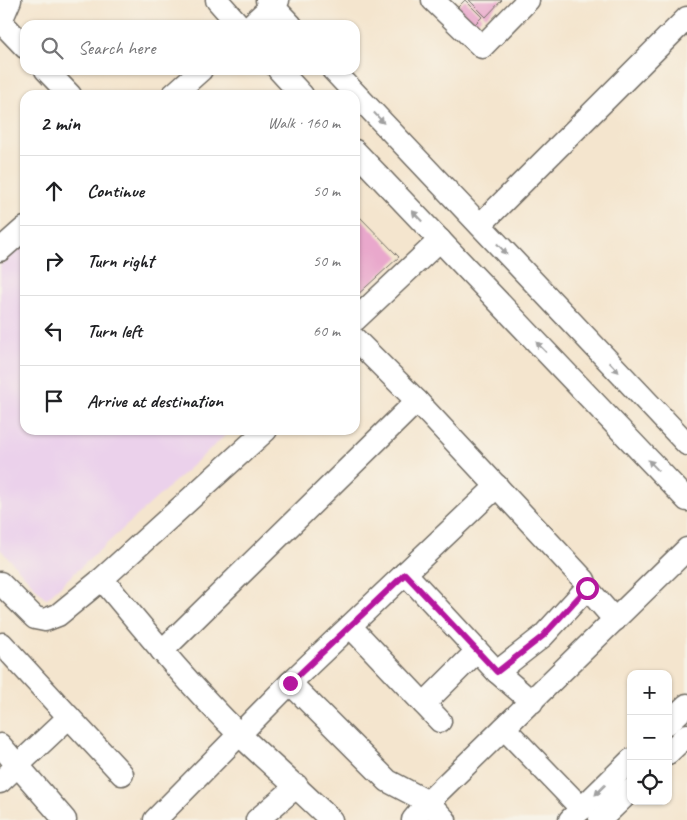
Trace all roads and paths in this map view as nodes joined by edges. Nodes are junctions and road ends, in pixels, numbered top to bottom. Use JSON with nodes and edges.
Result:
{"nodes":[{"id":1,"x":10,"y":0,"type":"edge"},
{"id":2,"x":217,"y":0,"type":"edge"},
{"id":3,"x":433,"y":0,"type":"edge"},
{"id":4,"x":528,"y":0,"type":"edge"},
{"id":5,"x":272,"y":2,"type":"edge"},
{"id":6,"x":687,"y":18,"type":"edge"},
{"id":7,"x":235,"y":20,"type":"edge"},
{"id":8,"x":256,"y":20,"type":"edge"},
{"id":9,"x":287,"y":20,"type":"edge"},
{"id":10,"x":0,"y":22,"type":"edge"},
{"id":11,"x":20,"y":43,"type":"edge"},
{"id":12,"x":51,"y":75,"type":"edge"},
{"id":13,"x":195,"y":75,"type":"edge"},
{"id":14,"x":284,"y":75,"type":"edge"},
{"id":15,"x":338,"y":75,"type":"edge"},
{"id":16,"x":65,"y":90,"type":"edge"},
{"id":17,"x":179,"y":90,"type":"edge"},
{"id":18,"x":297,"y":90,"type":"edge"},
{"id":19,"x":352,"y":90,"type":"edge"},
{"id":20,"x":360,"y":98,"type":"edge"},
{"id":21,"x":360,"y":156,"type":"edge"},
{"id":22,"x":480,"y":225,"type":"junction"},
{"id":23,"x":20,"y":232,"type":"edge"},
{"id":24,"x":440,"y":240,"type":"junction"},
{"id":25,"x":0,"y":250,"type":"edge"},
{"id":26,"x":360,"y":315,"type":"edge"},
{"id":27,"x":360,"y":347,"type":"edge"},
{"id":28,"x":417,"y":401,"type":"junction"},
{"id":29,"x":260,"y":435,"type":"edge"},
{"id":30,"x":687,"y":444,"type":"edge"},
{"id":31,"x":497,"y":486,"type":"junction"},
{"id":32,"x":687,"y":500,"type":"edge"},
{"id":33,"x":687,"y":550,"type":"edge"},
{"id":34,"x":405,"y":574,"type":"junction"},
{"id":35,"x":102,"y":579,"type":"junction"},
{"id":36,"x":0,"y":583,"type":"edge"},
{"id":37,"x":587,"y":588,"type":"junction"},
{"id":38,"x":615,"y":620,"type":"junction"},
{"id":39,"x":350,"y":626,"type":"junction"},
{"id":40,"x":2,"y":644,"type":"dead end"},
{"id":41,"x":162,"y":650,"type":"junction"},
{"id":42,"x":478,"y":650,"type":"junction"},
{"id":43,"x":497,"y":672,"type":"junction"},
{"id":44,"x":290,"y":683,"type":"junction"},
{"id":45,"x":532,"y":702,"type":"junction"},
{"id":46,"x":424,"y":704,"type":"junction"},
{"id":47,"x":687,"y":705,"type":"edge"},
{"id":48,"x":69,"y":717,"type":"junction"},
{"id":49,"x":672,"y":719,"type":"edge"},
{"id":50,"x":440,"y":721,"type":"dead end"},
{"id":51,"x":504,"y":728,"type":"junction"},
{"id":52,"x":240,"y":734,"type":"junction"},
{"id":53,"x":687,"y":735,"type":"edge"},
{"id":54,"x":0,"y":745,"type":"edge"},
{"id":55,"x":672,"y":749,"type":"edge"},
{"id":56,"x":627,"y":765,"type":"edge"},
{"id":57,"x":18,"y":766,"type":"junction"},
{"id":58,"x":122,"y":774,"type":"dead end"},
{"id":59,"x":0,"y":782,"type":"edge"},
{"id":60,"x":297,"y":786,"type":"junction"},
{"id":61,"x":627,"y":792,"type":"edge"},
{"id":62,"x":428,"y":802,"type":"junction"},
{"id":63,"x":584,"y":816,"type":"edge"},
{"id":64,"x":65,"y":820,"type":"edge"},
{"id":65,"x":155,"y":820,"type":"edge"},
{"id":66,"x":257,"y":820,"type":"edge"},
{"id":67,"x":331,"y":820,"type":"edge"},
{"id":68,"x":413,"y":820,"type":"edge"},
{"id":69,"x":445,"y":820,"type":"edge"}],
"edges":[{"from":1,"to":10,"type":"street"},
{"from":2,"to":7,"type":"street"},
{"from":3,"to":4,"type":"street"},
{"from":5,"to":8,"type":"street"},
{"from":5,"to":9,"type":"street"},
{"from":6,"to":22,"type":"street"},
{"from":10,"to":11,"type":"street"},
{"from":12,"to":16,"type":"street"},
{"from":13,"to":17,"type":"street"},
{"from":14,"to":18,"type":"street"},
{"from":15,"to":19,"type":"street","one_way":true},
{"from":20,"to":22,"type":"street","one_way":true},
{"from":24,"to":21,"type":"street","one_way":true},
{"from":22,"to":30,"type":"street","one_way":true},
{"from":23,"to":25,"type":"street"},
{"from":24,"to":26,"type":"street"},
{"from":32,"to":24,"type":"street","one_way":true},
{"from":27,"to":28,"type":"street"},
{"from":28,"to":31,"type":"street"},
{"from":28,"to":41,"type":"street"},
{"from":29,"to":35,"type":"street"},
{"from":31,"to":34,"type":"street"},
{"from":31,"to":37,"type":"street"},
{"from":33,"to":38,"type":"street"},
{"from":34,"to":39,"type":"street"},
{"from":34,"to":42,"type":"street"},
{"from":35,"to":36,"type":"street"},
{"from":35,"to":41,"type":"street"},
{"from":37,"to":38,"type":"street"},
{"from":37,"to":43,"type":"street"},
{"from":38,"to":45,"type":"street"},
{"from":39,"to":44,"type":"street"},
{"from":39,"to":46,"type":"street"},
{"from":40,"to":48,"type":"street"},
{"from":41,"to":52,"type":"street"},
{"from":42,"to":43,"type":"street"},
{"from":42,"to":46,"type":"street"},
{"from":43,"to":45,"type":"street"},
{"from":44,"to":52,"type":"street"},
{"from":44,"to":62,"type":"street"},
{"from":45,"to":51,"type":"street"},
{"from":46,"to":50,"type":"street"},
{"from":47,"to":49,"type":"street"},
{"from":48,"to":57,"type":"street"},
{"from":48,"to":58,"type":"street"},
{"from":51,"to":62,"type":"street"},
{"from":51,"to":63,"type":"street"},
{"from":52,"to":60,"type":"street"},
{"from":52,"to":65,"type":"street"},
{"from":53,"to":55,"type":"street"},
{"from":54,"to":57,"type":"street"},
{"from":56,"to":63,"type":"street","one_way":true},
{"from":57,"to":59,"type":"street"},
{"from":57,"to":64,"type":"street"},
{"from":60,"to":66,"type":"street"},
{"from":60,"to":67,"type":"street"},
{"from":61,"to":63,"type":"street"},
{"from":62,"to":68,"type":"street"},
{"from":62,"to":69,"type":"street"}]}
